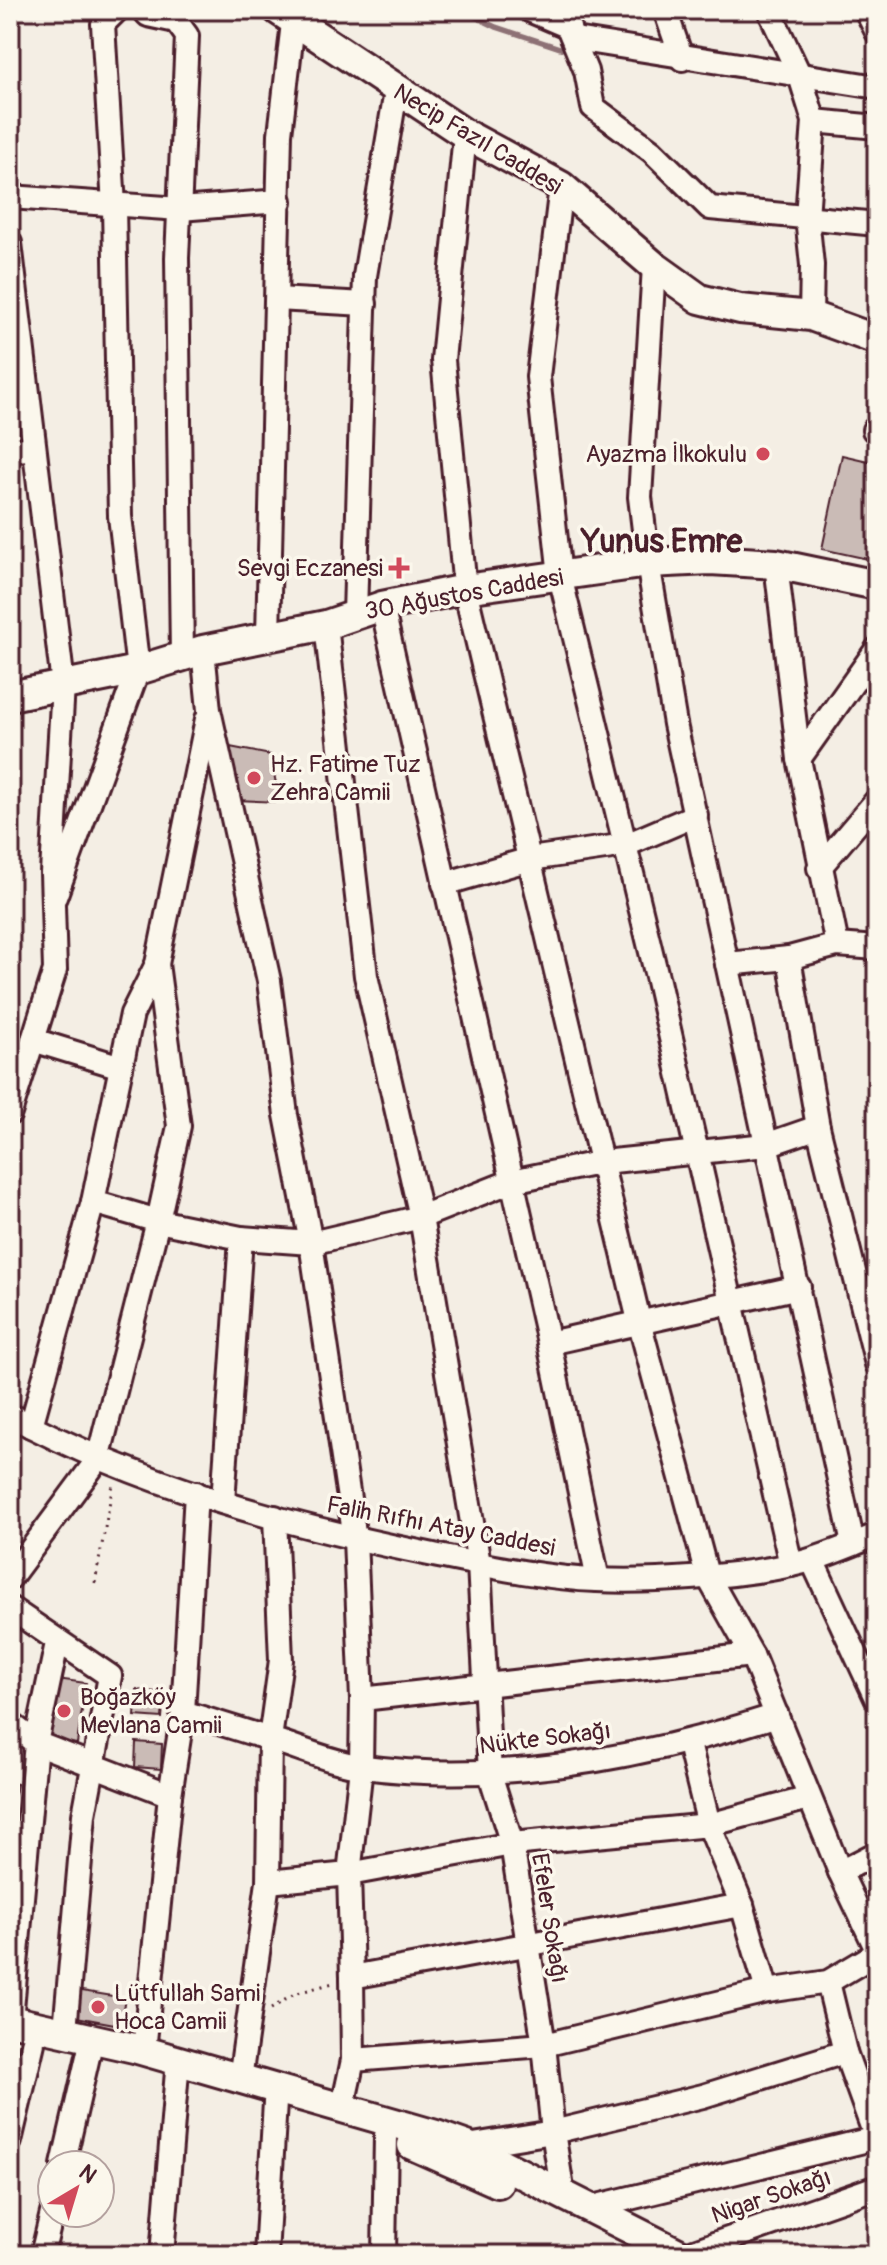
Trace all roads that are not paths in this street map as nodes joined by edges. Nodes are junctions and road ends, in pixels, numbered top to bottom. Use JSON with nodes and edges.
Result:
{"nodes":[{"id":1,"x":117,"y":10,"type":"edge"},
{"id":2,"x":144,"y":10,"type":"edge"},
{"id":3,"x":529,"y":10,"type":"edge"},
{"id":4,"x":665,"y":10,"type":"edge"},
{"id":5,"x":769,"y":10,"type":"edge"},
{"id":6,"x":866,"y":10,"type":"edge"},
{"id":7,"x":286,"y":14,"type":"edge"},
{"id":8,"x":568,"y":25,"type":"edge"},
{"id":9,"x":877,"y":32,"type":"edge"},
{"id":10,"x":682,"y":59,"type":"junction"},
{"id":11,"x":800,"y":76,"type":"junction"},
{"id":12,"x":877,"y":87,"type":"edge"},
{"id":13,"x":396,"y":91,"type":"junction"},
{"id":14,"x":814,"y":121,"type":"junction"},
{"id":15,"x":877,"y":127,"type":"edge"},
{"id":16,"x":465,"y":134,"type":"junction"},
{"id":17,"x":561,"y":186,"type":"junction"},
{"id":18,"x":10,"y":197,"type":"edge"},
{"id":19,"x":280,"y":201,"type":"junction"},
{"id":20,"x":114,"y":206,"type":"junction"},
{"id":21,"x":180,"y":209,"type":"junction"},
{"id":22,"x":807,"y":217,"type":"junction"},
{"id":23,"x":877,"y":224,"type":"edge"},
{"id":24,"x":10,"y":243,"type":"edge"},
{"id":25,"x":654,"y":266,"type":"junction"},
{"id":26,"x":277,"y":299,"type":"junction"},
{"id":27,"x":14,"y":303,"type":"edge"},
{"id":28,"x":365,"y":304,"type":"junction"},
{"id":29,"x":811,"y":316,"type":"junction"},
{"id":30,"x":877,"y":340,"type":"edge"},
{"id":31,"x":33,"y":448,"type":"junction"},
{"id":32,"x":10,"y":451,"type":"edge"},
{"id":33,"x":648,"y":563,"type":"junction"},
{"id":34,"x":776,"y":564,"type":"junction"},
{"id":35,"x":560,"y":576,"type":"junction"},
{"id":36,"x":877,"y":585,"type":"edge"},
{"id":37,"x":465,"y":589,"type":"junction"},
{"id":38,"x":368,"y":610,"type":"junction"},
{"id":39,"x":326,"y":625,"type":"junction"},
{"id":40,"x":268,"y":636,"type":"junction"},
{"id":41,"x":877,"y":649,"type":"edge"},
{"id":42,"x":193,"y":654,"type":"junction"},
{"id":43,"x":138,"y":670,"type":"junction"},
{"id":44,"x":63,"y":685,"type":"junction"},
{"id":45,"x":10,"y":696,"type":"edge"},
{"id":46,"x":209,"y":710,"type":"junction"},
{"id":47,"x":799,"y":759,"type":"junction"},
{"id":48,"x":877,"y":800,"type":"edge"},
{"id":49,"x":696,"y":815,"type":"junction"},
{"id":50,"x":626,"y":845,"type":"junction"},
{"id":51,"x":530,"y":859,"type":"junction"},
{"id":52,"x":819,"y":868,"type":"junction"},
{"id":53,"x":444,"y":884,"type":"junction"},
{"id":54,"x":55,"y":897,"type":"junction"},
{"id":55,"x":837,"y":945,"type":"junction"},
{"id":56,"x":877,"y":948,"type":"edge"},
{"id":57,"x":789,"y":958,"type":"junction"},
{"id":58,"x":157,"y":964,"type":"junction"},
{"id":59,"x":727,"y":964,"type":"junction"},
{"id":60,"x":33,"y":1040,"type":"junction"},
{"id":61,"x":121,"y":1067,"type":"junction"},
{"id":62,"x":10,"y":1113,"type":"edge"},
{"id":63,"x":818,"y":1127,"type":"junction"},
{"id":64,"x":766,"y":1145,"type":"junction"},
{"id":65,"x":697,"y":1155,"type":"junction"},
{"id":66,"x":603,"y":1162,"type":"junction"},
{"id":67,"x":512,"y":1181,"type":"junction"},
{"id":68,"x":93,"y":1202,"type":"junction"},
{"id":69,"x":421,"y":1217,"type":"junction"},
{"id":70,"x":158,"y":1221,"type":"junction"},
{"id":71,"x":241,"y":1238,"type":"junction"},
{"id":72,"x":311,"y":1243,"type":"junction"},
{"id":73,"x":799,"y":1287,"type":"junction"},
{"id":74,"x":730,"y":1305,"type":"junction"},
{"id":75,"x":640,"y":1325,"type":"junction"},
{"id":76,"x":549,"y":1343,"type":"junction"},
{"id":77,"x":877,"y":1364,"type":"edge"},
{"id":78,"x":10,"y":1415,"type":"edge"},
{"id":79,"x":31,"y":1426,"type":"junction"},
{"id":80,"x":108,"y":1462,"type":"junction"},
{"id":81,"x":196,"y":1493,"type":"junction"},
{"id":82,"x":223,"y":1502,"type":"junction"},
{"id":83,"x":275,"y":1517,"type":"junction"},
{"id":84,"x":877,"y":1535,"type":"edge"},
{"id":85,"x":355,"y":1539,"type":"junction"},
{"id":86,"x":853,"y":1544,"type":"junction"},
{"id":87,"x":801,"y":1562,"type":"junction"},
{"id":88,"x":479,"y":1564,"type":"junction"},
{"id":89,"x":707,"y":1575,"type":"junction"},
{"id":90,"x":10,"y":1578,"type":"edge"},
{"id":91,"x":598,"y":1580,"type":"junction"},
{"id":92,"x":10,"y":1608,"type":"edge"},
{"id":93,"x":57,"y":1643,"type":"junction"},
{"id":94,"x":752,"y":1655,"type":"junction"},
{"id":95,"x":486,"y":1685,"type":"junction"},
{"id":96,"x":362,"y":1699,"type":"junction"},
{"id":97,"x":877,"y":1700,"type":"edge"},
{"id":98,"x":183,"y":1712,"type":"junction"},
{"id":99,"x":777,"y":1715,"type":"junction"},
{"id":100,"x":10,"y":1723,"type":"edge"},
{"id":101,"x":270,"y":1739,"type":"junction"},
{"id":102,"x":36,"y":1743,"type":"junction"},
{"id":103,"x":689,"y":1744,"type":"junction"},
{"id":104,"x":91,"y":1762,"type":"junction"},
{"id":105,"x":361,"y":1767,"type":"junction"},
{"id":106,"x":490,"y":1774,"type":"junction"},
{"id":107,"x":170,"y":1795,"type":"junction"},
{"id":108,"x":809,"y":1798,"type":"junction"},
{"id":109,"x":709,"y":1825,"type":"junction"},
{"id":110,"x":512,"y":1844,"type":"junction"},
{"id":111,"x":877,"y":1853,"type":"edge"},
{"id":112,"x":840,"y":1872,"type":"junction"},
{"id":113,"x":349,"y":1874,"type":"junction"},
{"id":114,"x":268,"y":1882,"type":"junction"},
{"id":115,"x":742,"y":1905,"type":"junction"},
{"id":116,"x":528,"y":1948,"type":"junction"},
{"id":117,"x":877,"y":1952,"type":"edge"},
{"id":118,"x":352,"y":1977,"type":"junction"},
{"id":119,"x":828,"y":1982,"type":"junction"},
{"id":120,"x":767,"y":1991,"type":"junction"},
{"id":121,"x":16,"y":2030,"type":"edge"},
{"id":122,"x":65,"y":2030,"type":"junction"},
{"id":123,"x":544,"y":2045,"type":"junction"},
{"id":124,"x":144,"y":2051,"type":"junction"},
{"id":125,"x":89,"y":2052,"type":"junction"},
{"id":126,"x":845,"y":2052,"type":"junction"},
{"id":127,"x":353,"y":2060,"type":"junction"},
{"id":128,"x":177,"y":2071,"type":"junction"},
{"id":129,"x":240,"y":2079,"type":"junction"},
{"id":130,"x":275,"y":2102,"type":"junction"},
{"id":131,"x":343,"y":2106,"type":"junction"},
{"id":132,"x":553,"y":2132,"type":"junction"},
{"id":133,"x":386,"y":2136,"type":"junction"},
{"id":134,"x":876,"y":2140,"type":"edge"},
{"id":135,"x":10,"y":2141,"type":"edge"},
{"id":136,"x":467,"y":2146,"type":"junction"},
{"id":137,"x":67,"y":2149,"type":"edge"},
{"id":138,"x":877,"y":2187,"type":"edge"},
{"id":139,"x":563,"y":2195,"type":"junction"},
{"id":140,"x":589,"y":2208,"type":"junction"},
{"id":141,"x":48,"y":2229,"type":"edge"},
{"id":142,"x":42,"y":2255,"type":"edge"},
{"id":143,"x":162,"y":2255,"type":"edge"},
{"id":144,"x":266,"y":2255,"type":"edge"},
{"id":145,"x":384,"y":2255,"type":"edge"},
{"id":146,"x":639,"y":2255,"type":"edge"},
{"id":147,"x":682,"y":2255,"type":"edge"}],
"edges":[{"from":1,"to":20,"type":"street"},
{"from":2,"to":21,"type":"street"},
{"from":3,"to":8,"type":"street"},
{"from":4,"to":10,"type":"street"},
{"from":5,"to":11,"type":"street"},
{"from":6,"to":9,"type":"street"},
{"from":7,"to":13,"type":"main road","name":"Necip Fazıl Caddesi"},
{"from":7,"to":19,"type":"street"},
{"from":8,"to":10,"type":"street"},
{"from":8,"to":22,"type":"street"},
{"from":10,"to":11,"type":"street"},
{"from":11,"to":12,"type":"street"},
{"from":11,"to":14,"type":"street"},
{"from":13,"to":16,"type":"main road","name":"Necip Fazıl Caddesi"},
{"from":13,"to":28,"type":"street"},
{"from":14,"to":15,"type":"street"},
{"from":14,"to":22,"type":"street"},
{"from":16,"to":17,"type":"main road","name":"Necip Fazıl Caddesi"},
{"from":16,"to":37,"type":"street"},
{"from":17,"to":25,"type":"main road","name":"Necip Fazıl Caddesi"},
{"from":17,"to":35,"type":"street"},
{"from":18,"to":20,"type":"street"},
{"from":19,"to":21,"type":"street"},
{"from":19,"to":26,"type":"street"},
{"from":20,"to":21,"type":"street"},
{"from":20,"to":43,"type":"street"},
{"from":21,"to":42,"type":"street"},
{"from":22,"to":23,"type":"street"},
{"from":22,"to":29,"type":"street"},
{"from":24,"to":27,"type":"street"},
{"from":25,"to":29,"type":"main road","name":"Necip Fazıl Caddesi"},
{"from":25,"to":33,"type":"street"},
{"from":26,"to":28,"type":"street"},
{"from":26,"to":40,"type":"street"},
{"from":27,"to":31,"type":"street"},
{"from":28,"to":38,"type":"street"},
{"from":29,"to":30,"type":"main road","name":"Necip Fazıl Caddesi"},
{"from":31,"to":32,"type":"street"},
{"from":31,"to":44,"type":"street"},
{"from":33,"to":34,"type":"main road","name":"30 Ağustos Caddesi"},
{"from":33,"to":35,"type":"main road","name":"30 Ağustos Caddesi"},
{"from":33,"to":49,"type":"street"},
{"from":34,"to":36,"type":"main road","name":"30 Ağustos Caddesi"},
{"from":34,"to":47,"type":"street"},
{"from":35,"to":37,"type":"main road","name":"30 Ağustos Caddesi"},
{"from":35,"to":50,"type":"street"},
{"from":37,"to":38,"type":"main road","name":"30 Ağustos Caddesi"},
{"from":37,"to":51,"type":"street"},
{"from":38,"to":39,"type":"main road","name":"30 Ağustos Caddesi"},
{"from":38,"to":53,"type":"street"},
{"from":39,"to":40,"type":"main road","name":"30 Ağustos Caddesi"},
{"from":39,"to":69,"type":"street","name":"Efeler Sokağı"},
{"from":40,"to":42,"type":"main road","name":"30 Ağustos Caddesi"},
{"from":41,"to":47,"type":"street"},
{"from":42,"to":43,"type":"main road","name":"30 Ağustos Caddesi"},
{"from":42,"to":46,"type":"street"},
{"from":43,"to":44,"type":"main road","name":"30 Ağustos Caddesi"},
{"from":43,"to":54,"type":"street"},
{"from":44,"to":45,"type":"main road","name":"30 Ağustos Caddesi"},
{"from":44,"to":54,"type":"street"},
{"from":46,"to":58,"type":"street"},
{"from":46,"to":72,"type":"street"},
{"from":47,"to":52,"type":"street"},
{"from":48,"to":52,"type":"street"},
{"from":49,"to":50,"type":"street"},
{"from":49,"to":59,"type":"street"},
{"from":50,"to":51,"type":"street"},
{"from":50,"to":65,"type":"street"},
{"from":51,"to":53,"type":"street"},
{"from":51,"to":66,"type":"street"},
{"from":52,"to":55,"type":"street"},
{"from":53,"to":67,"type":"street"},
{"from":54,"to":60,"type":"street"},
{"from":55,"to":56,"type":"street"},
{"from":55,"to":57,"type":"street"},
{"from":57,"to":59,"type":"street"},
{"from":57,"to":63,"type":"street"},
{"from":58,"to":61,"type":"street"},
{"from":58,"to":70,"type":"street"},
{"from":59,"to":64,"type":"street"},
{"from":60,"to":61,"type":"street"},
{"from":60,"to":62,"type":"street"},
{"from":61,"to":68,"type":"street"},
{"from":63,"to":64,"type":"street"},
{"from":63,"to":77,"type":"street"},
{"from":64,"to":65,"type":"street"},
{"from":64,"to":73,"type":"street"},
{"from":65,"to":66,"type":"street"},
{"from":65,"to":74,"type":"street"},
{"from":66,"to":67,"type":"street"},
{"from":66,"to":75,"type":"street"},
{"from":67,"to":69,"type":"street"},
{"from":67,"to":76,"type":"street"},
{"from":68,"to":70,"type":"street"},
{"from":68,"to":79,"type":"street"},
{"from":69,"to":72,"type":"street"},
{"from":69,"to":88,"type":"street","name":"Efeler Sokağı"},
{"from":70,"to":71,"type":"street"},
{"from":70,"to":80,"type":"street"},
{"from":71,"to":72,"type":"street"},
{"from":71,"to":82,"type":"street"},
{"from":72,"to":85,"type":"street"},
{"from":73,"to":74,"type":"street"},
{"from":73,"to":86,"type":"street"},
{"from":74,"to":75,"type":"street"},
{"from":74,"to":87,"type":"street"},
{"from":75,"to":76,"type":"street"},
{"from":75,"to":89,"type":"street"},
{"from":76,"to":91,"type":"street"},
{"from":78,"to":79,"type":"street","name":"Falih Rıfhı Atay Caddesi"},
{"from":79,"to":80,"type":"street","name":"Falih Rıfhı Atay Caddesi"},
{"from":80,"to":81,"type":"street","name":"Falih Rıfhı Atay Caddesi"},
{"from":80,"to":90,"type":"street"},
{"from":81,"to":82,"type":"street","name":"Falih Rıfhı Atay Caddesi"},
{"from":81,"to":98,"type":"street"},
{"from":82,"to":83,"type":"street","name":"Falih Rıfhı Atay Caddesi"},
{"from":83,"to":85,"type":"street","name":"Falih Rıfhı Atay Caddesi"},
{"from":83,"to":101,"type":"street"},
{"from":84,"to":86,"type":"street","name":"Falih Rıfhı Atay Caddesi"},
{"from":85,"to":88,"type":"street","name":"Falih Rıfhı Atay Caddesi"},
{"from":85,"to":96,"type":"street"},
{"from":86,"to":87,"type":"street","name":"Falih Rıfhı Atay Caddesi"},
{"from":87,"to":89,"type":"street","name":"Falih Rıfhı Atay Caddesi"},
{"from":87,"to":97,"type":"street"},
{"from":88,"to":91,"type":"street","name":"Falih Rıfhı Atay Caddesi"},
{"from":88,"to":95,"type":"street","name":"Efeler Sokağı"},
{"from":89,"to":91,"type":"street","name":"Falih Rıfhı Atay Caddesi"},
{"from":89,"to":94,"type":"street"},
{"from":92,"to":93,"type":"street"},
{"from":93,"to":102,"type":"street"},
{"from":93,"to":104,"type":"street"},
{"from":94,"to":95,"type":"street"},
{"from":94,"to":99,"type":"street"},
{"from":95,"to":96,"type":"street"},
{"from":95,"to":106,"type":"street","name":"Efeler Sokağı"},
{"from":96,"to":105,"type":"street"},
{"from":98,"to":101,"type":"street","name":"Nükte Sokağı"},
{"from":98,"to":107,"type":"street"},
{"from":99,"to":103,"type":"street","name":"Nükte Sokağı"},
{"from":99,"to":108,"type":"street"},
{"from":100,"to":102,"type":"street"},
{"from":101,"to":105,"type":"street","name":"Nükte Sokağı"},
{"from":101,"to":114,"type":"street"},
{"from":102,"to":104,"type":"street"},
{"from":102,"to":121,"type":"street"},
{"from":103,"to":106,"type":"street","name":"Nükte Sokağı"},
{"from":103,"to":109,"type":"street"},
{"from":104,"to":107,"type":"street"},
{"from":104,"to":122,"type":"street"},
{"from":105,"to":106,"type":"street","name":"Nükte Sokağı"},
{"from":105,"to":113,"type":"street"},
{"from":106,"to":110,"type":"street","name":"Efeler Sokağı"},
{"from":107,"to":124,"type":"street"},
{"from":108,"to":109,"type":"street"},
{"from":108,"to":112,"type":"street"},
{"from":109,"to":110,"type":"street"},
{"from":109,"to":115,"type":"street"},
{"from":110,"to":113,"type":"street"},
{"from":110,"to":116,"type":"street","name":"Efeler Sokağı"},
{"from":111,"to":112,"type":"street"},
{"from":112,"to":117,"type":"street"},
{"from":113,"to":114,"type":"street"},
{"from":113,"to":118,"type":"street"},
{"from":114,"to":129,"type":"street"},
{"from":115,"to":116,"type":"street"},
{"from":115,"to":120,"type":"street"},
{"from":116,"to":118,"type":"street"},
{"from":116,"to":123,"type":"street","name":"Efeler Sokağı"},
{"from":117,"to":119,"type":"street"},
{"from":118,"to":127,"type":"street"},
{"from":119,"to":120,"type":"street"},
{"from":119,"to":126,"type":"street"},
{"from":120,"to":123,"type":"street"},
{"from":121,"to":122,"type":"main road"},
{"from":121,"to":125,"type":"main road"},
{"from":121,"to":135,"type":"street"},
{"from":122,"to":124,"type":"main road"},
{"from":123,"to":127,"type":"street"},
{"from":123,"to":132,"type":"street","name":"Efeler Sokağı"},
{"from":124,"to":129,"type":"main road"},
{"from":125,"to":128,"type":"main road"},
{"from":125,"to":137,"type":"street"},
{"from":126,"to":132,"type":"street"},
{"from":126,"to":134,"type":"street"},
{"from":127,"to":131,"type":"street"},
{"from":128,"to":130,"type":"main road"},
{"from":128,"to":143,"type":"street"},
{"from":129,"to":131,"type":"main road"},
{"from":130,"to":133,"type":"main road"},
{"from":130,"to":144,"type":"street"},
{"from":131,"to":136,"type":"main road"},
{"from":132,"to":136,"type":"street"},
{"from":132,"to":139,"type":"street","name":"Efeler Sokağı"},
{"from":133,"to":145,"type":"street"},
{"from":133,"to":146,"type":"main road"},
{"from":134,"to":140,"type":"street"},
{"from":136,"to":139,"type":"main road"},
{"from":138,"to":147,"type":"street","name":"Nigar Sokağı"},
{"from":139,"to":140,"type":"main road"},
{"from":140,"to":147,"type":"main road"},
{"from":141,"to":142,"type":"street"}]}
